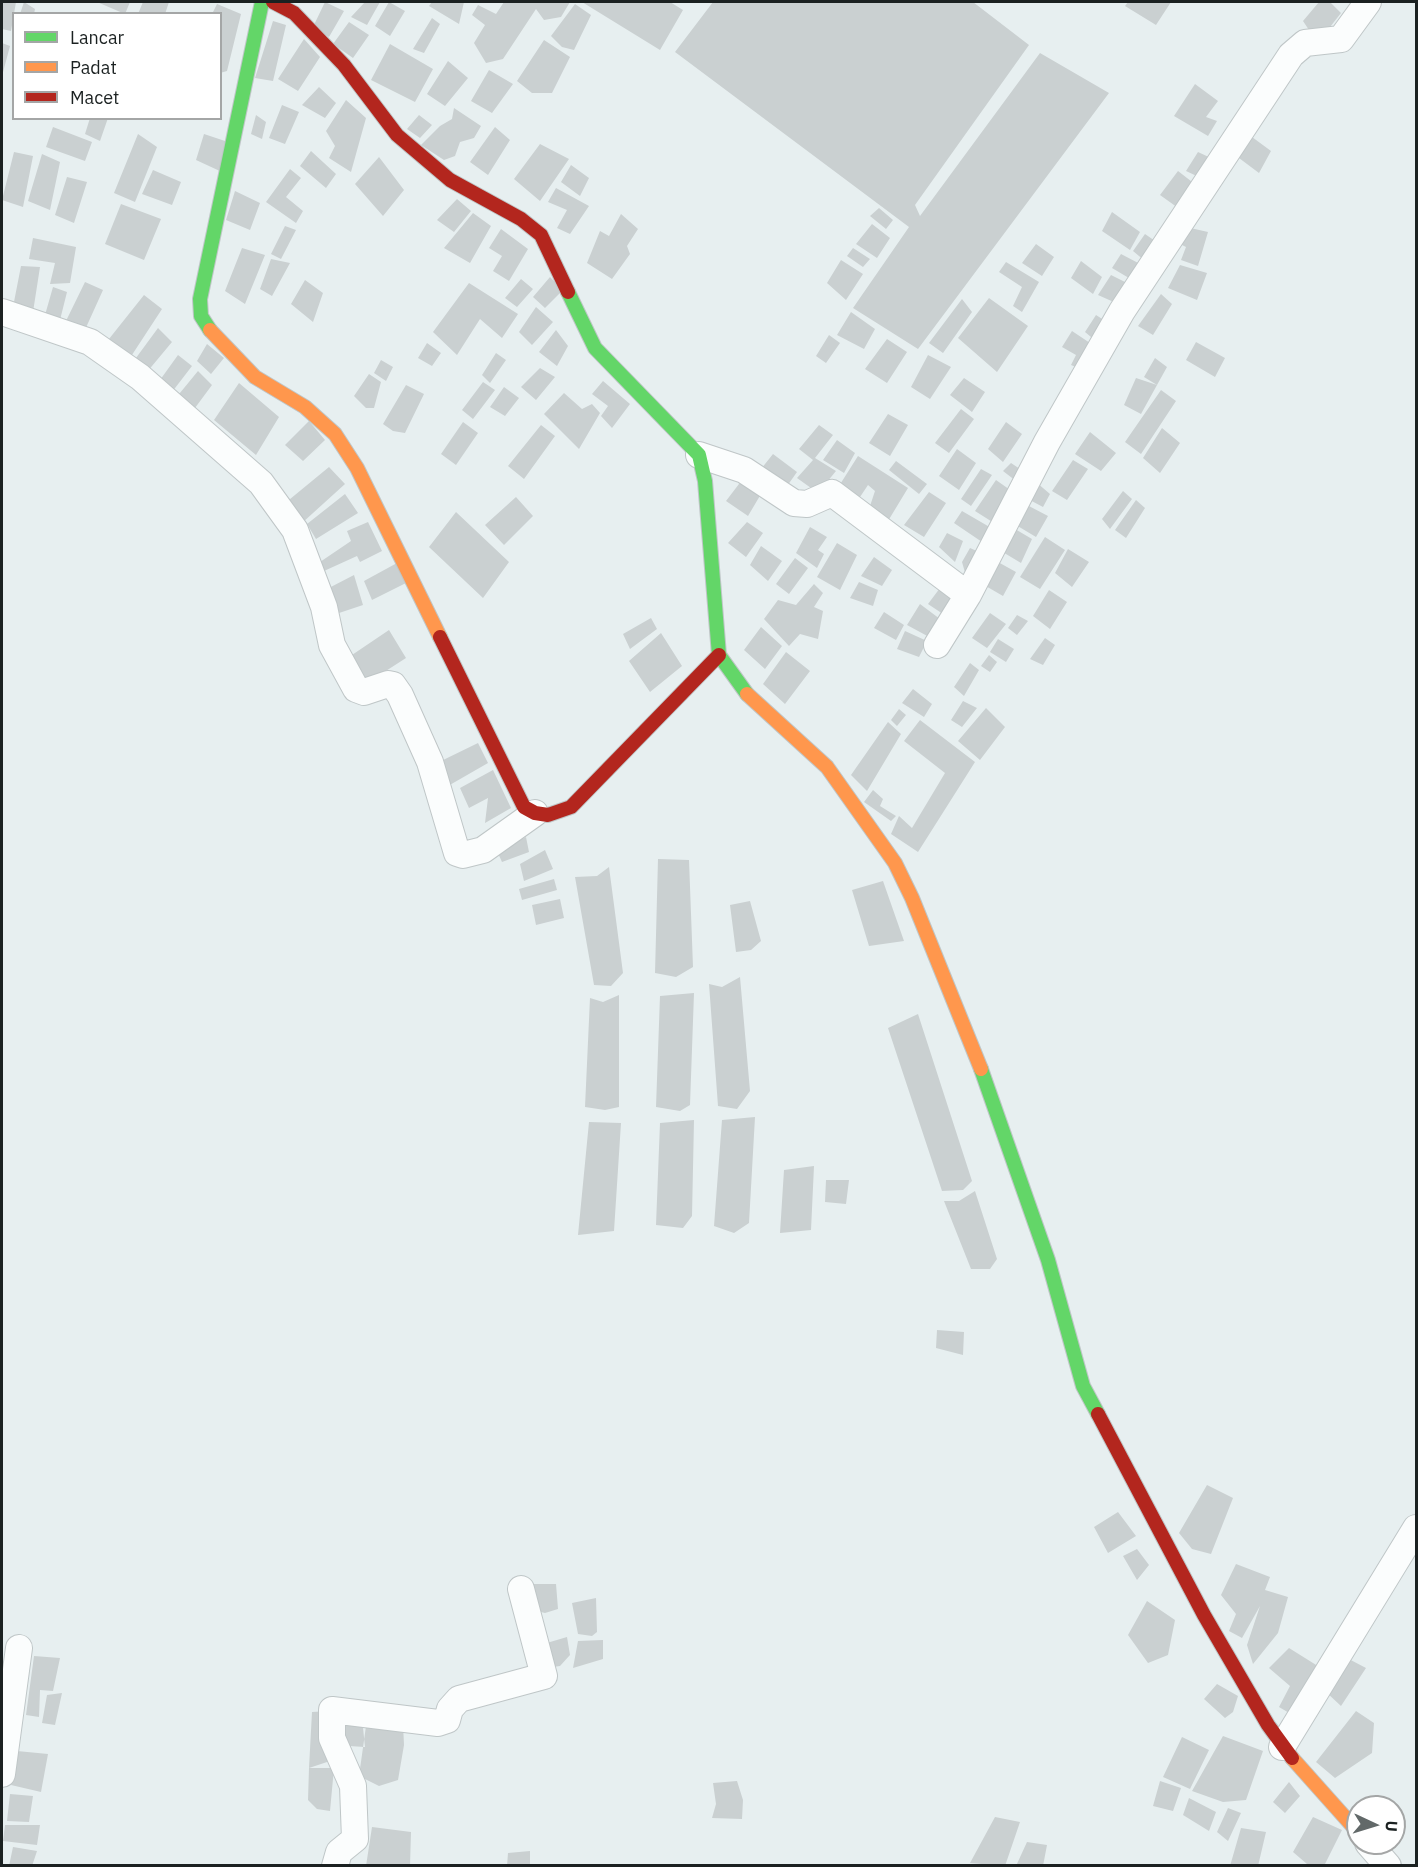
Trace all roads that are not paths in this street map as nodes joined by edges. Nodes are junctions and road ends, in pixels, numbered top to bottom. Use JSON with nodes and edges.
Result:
{"nodes":[{"id":1,"x":262,"y":2,"type":"edge"},
{"id":2,"x":273,"y":2,"type":"edge"},
{"id":3,"x":1368,"y":2,"type":"edge"},
{"id":4,"x":2,"y":312,"type":"edge"},
{"id":5,"x":699,"y":455,"type":"junction"},
{"id":6,"x":968,"y":595,"type":"junction"},
{"id":7,"x":937,"y":645,"type":"dead end"},
{"id":8,"x":719,"y":655,"type":"junction"},
{"id":9,"x":535,"y":813,"type":"junction"},
{"id":10,"x":1416,"y":1528,"type":"edge"},
{"id":11,"x":522,"y":1589,"type":"dead end"},
{"id":12,"x":13,"y":1650,"type":"edge"},
{"id":13,"x":1282,"y":1747,"type":"junction"},
{"id":14,"x":2,"y":1774,"type":"edge"},
{"id":15,"x":1346,"y":1819,"type":"edge"},
{"id":16,"x":335,"y":1866,"type":"edge"}],
"edges":[{"from":1,"to":9,"type":"street"},
{"from":2,"to":5,"type":"street"},
{"from":3,"to":6,"type":"street"},
{"from":4,"to":9,"type":"street"},
{"from":5,"to":6,"type":"street"},
{"from":5,"to":8,"type":"street"},
{"from":6,"to":7,"type":"street"},
{"from":8,"to":9,"type":"street"},
{"from":8,"to":13,"type":"street"},
{"from":10,"to":13,"type":"street"},
{"from":11,"to":16,"type":"street"},
{"from":12,"to":14,"type":"street"},
{"from":13,"to":15,"type":"street"}]}
